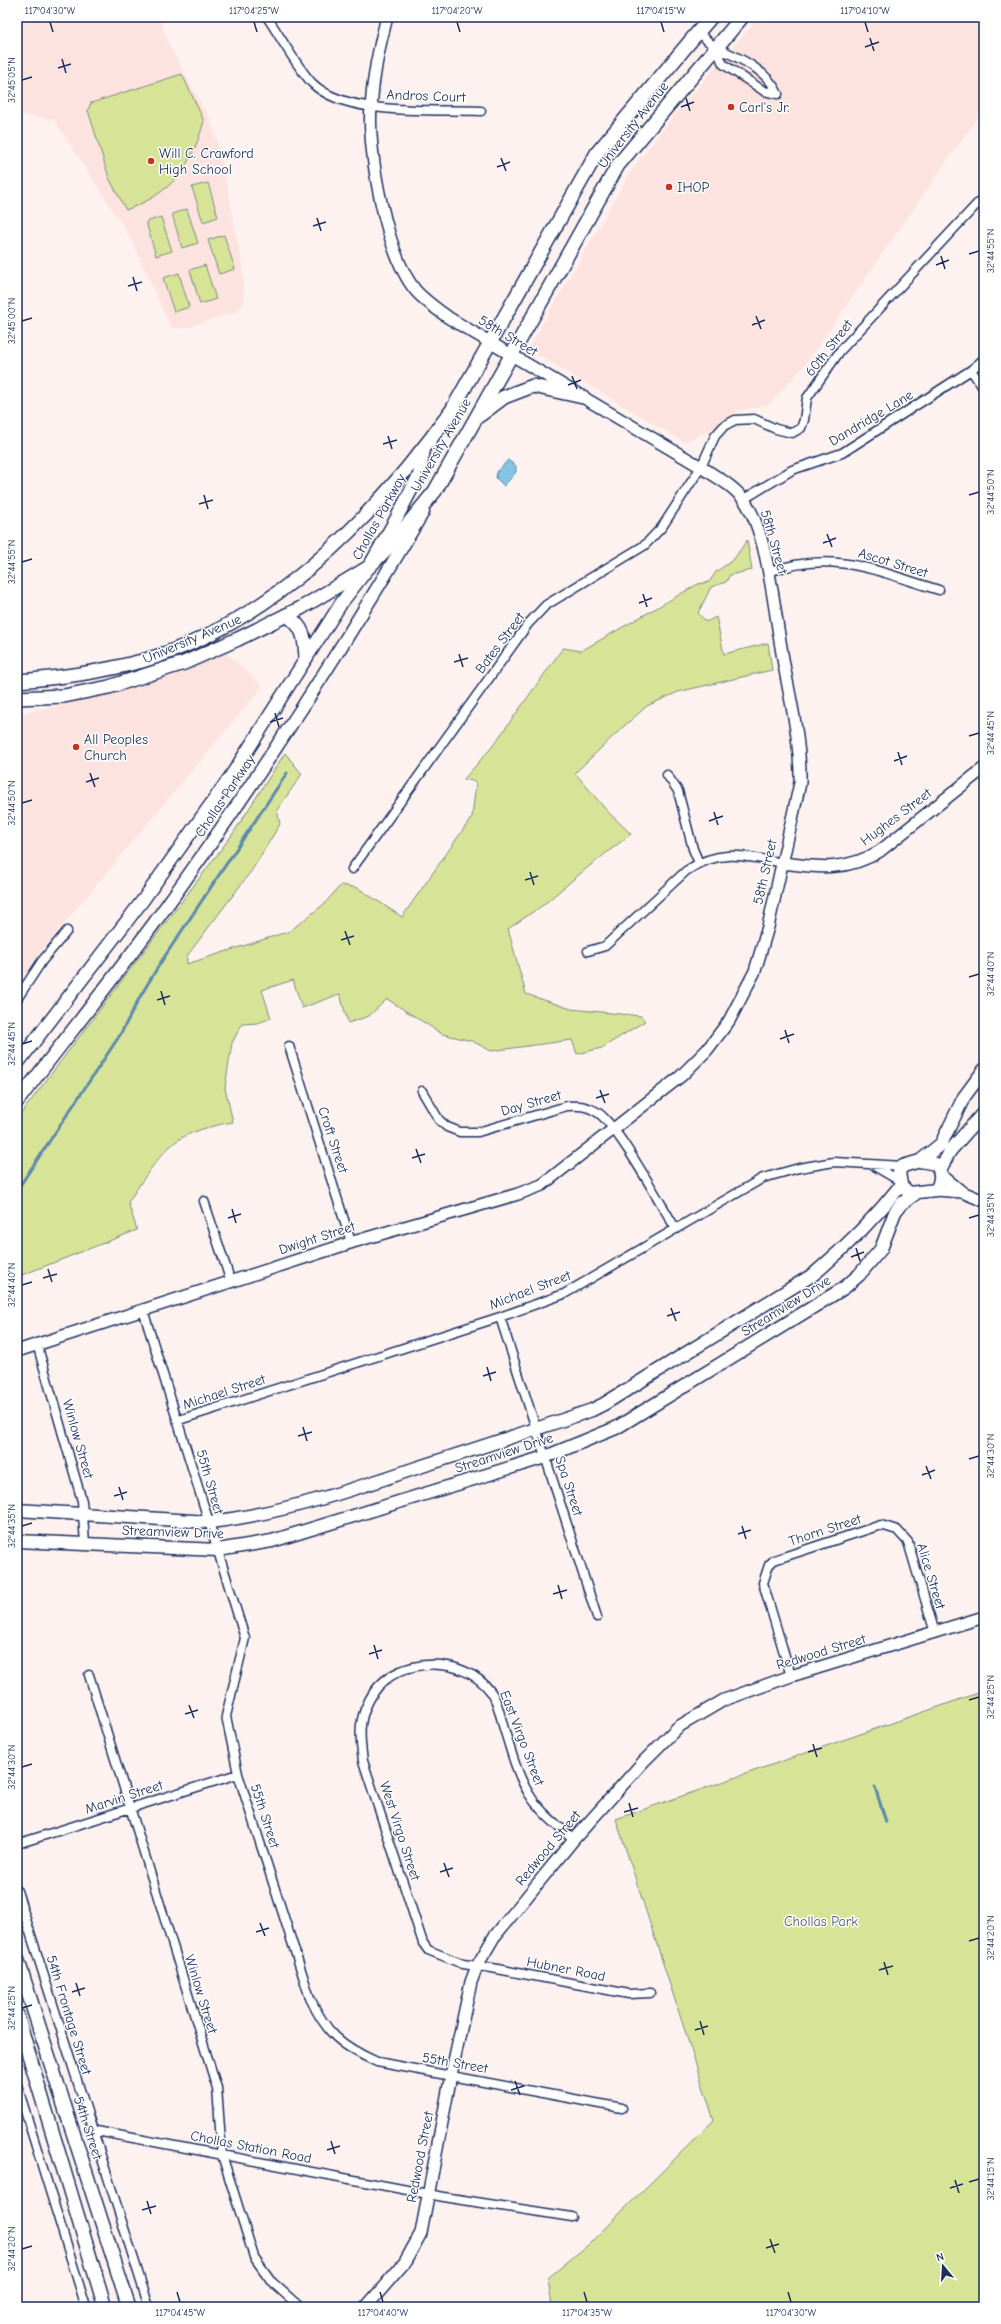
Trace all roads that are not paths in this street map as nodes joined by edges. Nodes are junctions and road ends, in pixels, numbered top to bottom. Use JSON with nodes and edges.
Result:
{"nodes":[{"id":1,"x":267,"y":17,"type":"edge"},
{"id":2,"x":387,"y":17,"type":"edge"},
{"id":3,"x":711,"y":17,"type":"edge"},
{"id":4,"x":742,"y":17,"type":"edge"},
{"id":5,"x":698,"y":32,"type":"junction"},
{"id":6,"x":716,"y":47,"type":"junction"},
{"id":7,"x":370,"y":108,"type":"junction"},
{"id":8,"x":481,"y":111,"type":"dead end"},
{"id":9,"x":984,"y":200,"type":"edge"},
{"id":10,"x":490,"y":343,"type":"junction"},
{"id":11,"x":511,"y":355,"type":"junction"},
{"id":12,"x":984,"y":359,"type":"edge"},
{"id":13,"x":971,"y":370,"type":"junction"},
{"id":14,"x":984,"y":389,"type":"edge"},
{"id":15,"x":582,"y":397,"type":"junction"},
{"id":16,"x":475,"y":418,"type":"junction"},
{"id":17,"x":424,"y":450,"type":"junction"},
{"id":18,"x":701,"y":467,"type":"junction"},
{"id":19,"x":435,"y":491,"type":"junction"},
{"id":20,"x":744,"y":500,"type":"junction"},
{"id":21,"x":369,"y":567,"type":"junction"},
{"id":22,"x":768,"y":572,"type":"junction"},
{"id":23,"x":939,"y":590,"type":"dead end"},
{"id":24,"x":286,"y":615,"type":"junction"},
{"id":25,"x":306,"y":658,"type":"junction"},
{"id":26,"x":17,"y":681,"type":"edge"},
{"id":27,"x":17,"y":698,"type":"edge"},
{"id":28,"x":984,"y":768,"type":"edge"},
{"id":29,"x":667,"y":775,"type":"dead end"},
{"id":30,"x":699,"y":863,"type":"junction"},
{"id":31,"x":783,"y":863,"type":"junction"},
{"id":32,"x":352,"y":869,"type":"dead end"},
{"id":33,"x":67,"y":931,"type":"dead end"},
{"id":34,"x":588,"y":951,"type":"dead end"},
{"id":35,"x":17,"y":999,"type":"edge"},
{"id":36,"x":289,"y":1046,"type":"dead end"},
{"id":37,"x":17,"y":1064,"type":"edge"},
{"id":38,"x":984,"y":1070,"type":"edge"},
{"id":39,"x":422,"y":1091,"type":"dead end"},
{"id":40,"x":17,"y":1102,"type":"edge"},
{"id":41,"x":984,"y":1112,"type":"edge"},
{"id":42,"x":614,"y":1129,"type":"junction"},
{"id":43,"x":920,"y":1161,"type":"junction"},
{"id":44,"x":876,"y":1166,"type":"junction"},
{"id":45,"x":903,"y":1166,"type":"junction"},
{"id":46,"x":940,"y":1172,"type":"junction"},
{"id":47,"x":900,"y":1183,"type":"junction"},
{"id":48,"x":936,"y":1190,"type":"junction"},
{"id":49,"x":962,"y":1192,"type":"junction"},
{"id":50,"x":915,"y":1194,"type":"junction"},
{"id":51,"x":204,"y":1201,"type":"dead end"},
{"id":52,"x":984,"y":1201,"type":"edge"},
{"id":53,"x":676,"y":1229,"type":"junction"},
{"id":54,"x":352,"y":1242,"type":"junction"},
{"id":55,"x":231,"y":1282,"type":"junction"},
{"id":56,"x":143,"y":1310,"type":"junction"},
{"id":57,"x":500,"y":1317,"type":"junction"},
{"id":58,"x":37,"y":1344,"type":"junction"},
{"id":59,"x":17,"y":1351,"type":"edge"},
{"id":60,"x":179,"y":1420,"type":"junction"},
{"id":61,"x":536,"y":1428,"type":"junction"},
{"id":62,"x":545,"y":1457,"type":"junction"},
{"id":63,"x":17,"y":1510,"type":"edge"},
{"id":64,"x":84,"y":1514,"type":"junction"},
{"id":65,"x":209,"y":1522,"type":"junction"},
{"id":66,"x":897,"y":1530,"type":"joint"},
{"id":67,"x":17,"y":1541,"type":"edge"},
{"id":68,"x":86,"y":1543,"type":"junction"},
{"id":69,"x":218,"y":1550,"type":"junction"},
{"id":70,"x":597,"y":1617,"type":"dead end"},
{"id":71,"x":984,"y":1617,"type":"edge"},
{"id":72,"x":935,"y":1632,"type":"junction"},
{"id":73,"x":389,"y":1675,"type":"joint"},
{"id":74,"x":88,"y":1676,"type":"dead end"},
{"id":75,"x":791,"y":1676,"type":"junction"},
{"id":76,"x":238,"y":1774,"type":"junction"},
{"id":77,"x":131,"y":1809,"type":"junction"},
{"id":78,"x":574,"y":1839,"type":"junction"},
{"id":79,"x":17,"y":1844,"type":"edge"},
{"id":80,"x":17,"y":1891,"type":"edge"},
{"id":81,"x":17,"y":1958,"type":"edge"},
{"id":82,"x":477,"y":1966,"type":"junction"},
{"id":83,"x":650,"y":1993,"type":"dead end"},
{"id":84,"x":17,"y":2015,"type":"edge"},
{"id":85,"x":451,"y":2075,"type":"junction"},
{"id":86,"x":17,"y":2085,"type":"edge"},
{"id":87,"x":622,"y":2108,"type":"dead end"},
{"id":88,"x":92,"y":2130,"type":"junction"},
{"id":89,"x":222,"y":2155,"type":"junction"},
{"id":90,"x":428,"y":2194,"type":"junction"},
{"id":91,"x":572,"y":2217,"type":"dead end"},
{"id":92,"x":86,"y":2307,"type":"edge"},
{"id":93,"x":105,"y":2307,"type":"edge"},
{"id":94,"x":129,"y":2307,"type":"edge"},
{"id":95,"x":149,"y":2307,"type":"edge"},
{"id":96,"x":300,"y":2307,"type":"edge"},
{"id":97,"x":366,"y":2307,"type":"edge"}],
"edges":[{"from":1,"to":7,"type":"street","name":"Andros Court"},
{"from":2,"to":7,"type":"street","name":"58th Street"},
{"from":3,"to":5,"type":"main road","name":"University Avenue"},
{"from":4,"to":6,"type":"main road","name":"University Avenue"},
{"from":5,"to":6,"type":"street"},
{"from":5,"to":10,"type":"main road","name":"University Avenue"},
{"from":6,"to":6,"type":"street"},
{"from":6,"to":11,"type":"main road","name":"University Avenue"},
{"from":7,"to":8,"type":"street","name":"Andros Court"},
{"from":7,"to":10,"type":"street","name":"58th Street"},
{"from":9,"to":18,"type":"street","name":"60th Street"},
{"from":10,"to":11,"type":"street","name":"58th Street"},
{"from":10,"to":17,"type":"main road","name":"University Avenue"},
{"from":11,"to":15,"type":"street","name":"58th Street"},
{"from":11,"to":16,"type":"main road","name":"University Avenue"},
{"from":12,"to":13,"type":"street","name":"Dandridge Lane"},
{"from":13,"to":14,"type":"street"},
{"from":13,"to":20,"type":"street","name":"Dandridge Lane"},
{"from":15,"to":16,"type":"main road"},
{"from":15,"to":18,"type":"street","name":"58th Street"},
{"from":16,"to":19,"type":"main road","name":"University Avenue"},
{"from":17,"to":21,"type":"main road","name":"Chollas Parkway"},
{"from":17,"to":26,"type":"main road","name":"University Avenue"},
{"from":18,"to":20,"type":"street","name":"58th Street"},
{"from":18,"to":32,"type":"street","name":"Bates Street"},
{"from":19,"to":21,"type":"main road","name":"University Avenue"},
{"from":19,"to":40,"type":"main road","name":"Chollas Parkway"},
{"from":20,"to":22,"type":"street","name":"58th Street"},
{"from":21,"to":24,"type":"main road","name":"University Avenue"},
{"from":21,"to":25,"type":"main road","name":"Chollas Parkway"},
{"from":22,"to":23,"type":"street","name":"Ascot Street"},
{"from":22,"to":31,"type":"street","name":"58th Street"},
{"from":24,"to":25,"type":"main road"},
{"from":24,"to":27,"type":"main road","name":"University Avenue"},
{"from":25,"to":37,"type":"main road","name":"Chollas Parkway"},
{"from":28,"to":31,"type":"street","name":"Hughes Street"},
{"from":29,"to":30,"type":"street"},
{"from":30,"to":31,"type":"street","name":"Hughes Street"},
{"from":30,"to":34,"type":"street","name":"Hughes Street"},
{"from":31,"to":42,"type":"street","name":"58th Street"},
{"from":33,"to":35,"type":"street"},
{"from":36,"to":54,"type":"street","name":"Croft Street"},
{"from":38,"to":43,"type":"main road"},
{"from":39,"to":42,"type":"street","name":"Day Street"},
{"from":41,"to":46,"type":"main road"},
{"from":42,"to":53,"type":"street","name":"Day Street"},
{"from":42,"to":54,"type":"street","name":"Dwight Street"},
{"from":43,"to":45,"type":"main road"},
{"from":43,"to":46,"type":"main road"},
{"from":44,"to":45,"type":"street","name":"Michael Street"},
{"from":44,"to":47,"type":"street","name":"Michael Street"},
{"from":44,"to":53,"type":"street","name":"Michael Street"},
{"from":45,"to":47,"type":"main road"},
{"from":46,"to":48,"type":"main road"},
{"from":46,"to":49,"type":"street"},
{"from":47,"to":50,"type":"main road"},
{"from":47,"to":61,"type":"main road","name":"Streamview Drive"},
{"from":48,"to":49,"type":"street"},
{"from":48,"to":50,"type":"main road"},
{"from":49,"to":52,"type":"street"},
{"from":50,"to":62,"type":"main road","name":"Streamview Drive"},
{"from":51,"to":55,"type":"street"},
{"from":53,"to":57,"type":"street","name":"Michael Street"},
{"from":54,"to":55,"type":"street","name":"Dwight Street"},
{"from":55,"to":56,"type":"street","name":"Dwight Street"},
{"from":56,"to":58,"type":"street","name":"Dwight Street"},
{"from":56,"to":60,"type":"street","name":"55th Street"},
{"from":57,"to":60,"type":"street","name":"Michael Street"},
{"from":57,"to":61,"type":"street","name":"Spa Street"},
{"from":58,"to":59,"type":"street","name":"Dwight Street"},
{"from":58,"to":64,"type":"street","name":"Winlow Street"},
{"from":60,"to":65,"type":"street","name":"55th Street"},
{"from":61,"to":62,"type":"street","name":"Spa Street"},
{"from":61,"to":65,"type":"main road","name":"Streamview Drive"},
{"from":62,"to":69,"type":"main road","name":"Streamview Drive"},
{"from":62,"to":70,"type":"street","name":"Spa Street"},
{"from":63,"to":64,"type":"main road","name":"Streamview Drive"},
{"from":64,"to":65,"type":"main road","name":"Streamview Drive"},
{"from":64,"to":68,"type":"street","name":"Winlow Street"},
{"from":65,"to":69,"type":"street","name":"55th Street"},
{"from":66,"to":72,"type":"street","name":"Alice Street"},
{"from":66,"to":75,"type":"street","name":"Thorn Street"},
{"from":67,"to":68,"type":"main road","name":"Streamview Drive"},
{"from":68,"to":69,"type":"main road","name":"Streamview Drive"},
{"from":69,"to":76,"type":"street","name":"55th Street"},
{"from":71,"to":72,"type":"street","name":"Redwood Street"},
{"from":72,"to":75,"type":"street","name":"Redwood Street"},
{"from":73,"to":78,"type":"street","name":"East Virgo Street"},
{"from":73,"to":82,"type":"street","name":"West Virgo Street"},
{"from":74,"to":77,"type":"street","name":"Winlow Street"},
{"from":75,"to":78,"type":"street","name":"Redwood Street"},
{"from":76,"to":77,"type":"street","name":"Marvin Street"},
{"from":76,"to":85,"type":"street","name":"55th Street"},
{"from":77,"to":79,"type":"street","name":"Marvin Street"},
{"from":77,"to":89,"type":"street","name":"Winlow Street"},
{"from":78,"to":82,"type":"street","name":"Redwood Street"},
{"from":80,"to":88,"type":"street","name":"54th Frontage Street"},
{"from":81,"to":94,"type":"main road","name":"54th Street"},
{"from":82,"to":83,"type":"street","name":"Hubner Road"},
{"from":82,"to":85,"type":"street","name":"Redwood Street"},
{"from":84,"to":93,"type":"main road"},
{"from":85,"to":87,"type":"street","name":"55th Street"},
{"from":85,"to":90,"type":"street","name":"Redwood Street"},
{"from":86,"to":92,"type":"street"},
{"from":88,"to":89,"type":"street","name":"Chollas Station Road"},
{"from":88,"to":95,"type":"street","name":"54th Frontage Street"},
{"from":89,"to":90,"type":"street","name":"Chollas Station Road"},
{"from":89,"to":96,"type":"street","name":"Winlow Street"},
{"from":90,"to":91,"type":"street","name":"Chollas Station Road"},
{"from":90,"to":97,"type":"street","name":"Redwood Street"}]}
